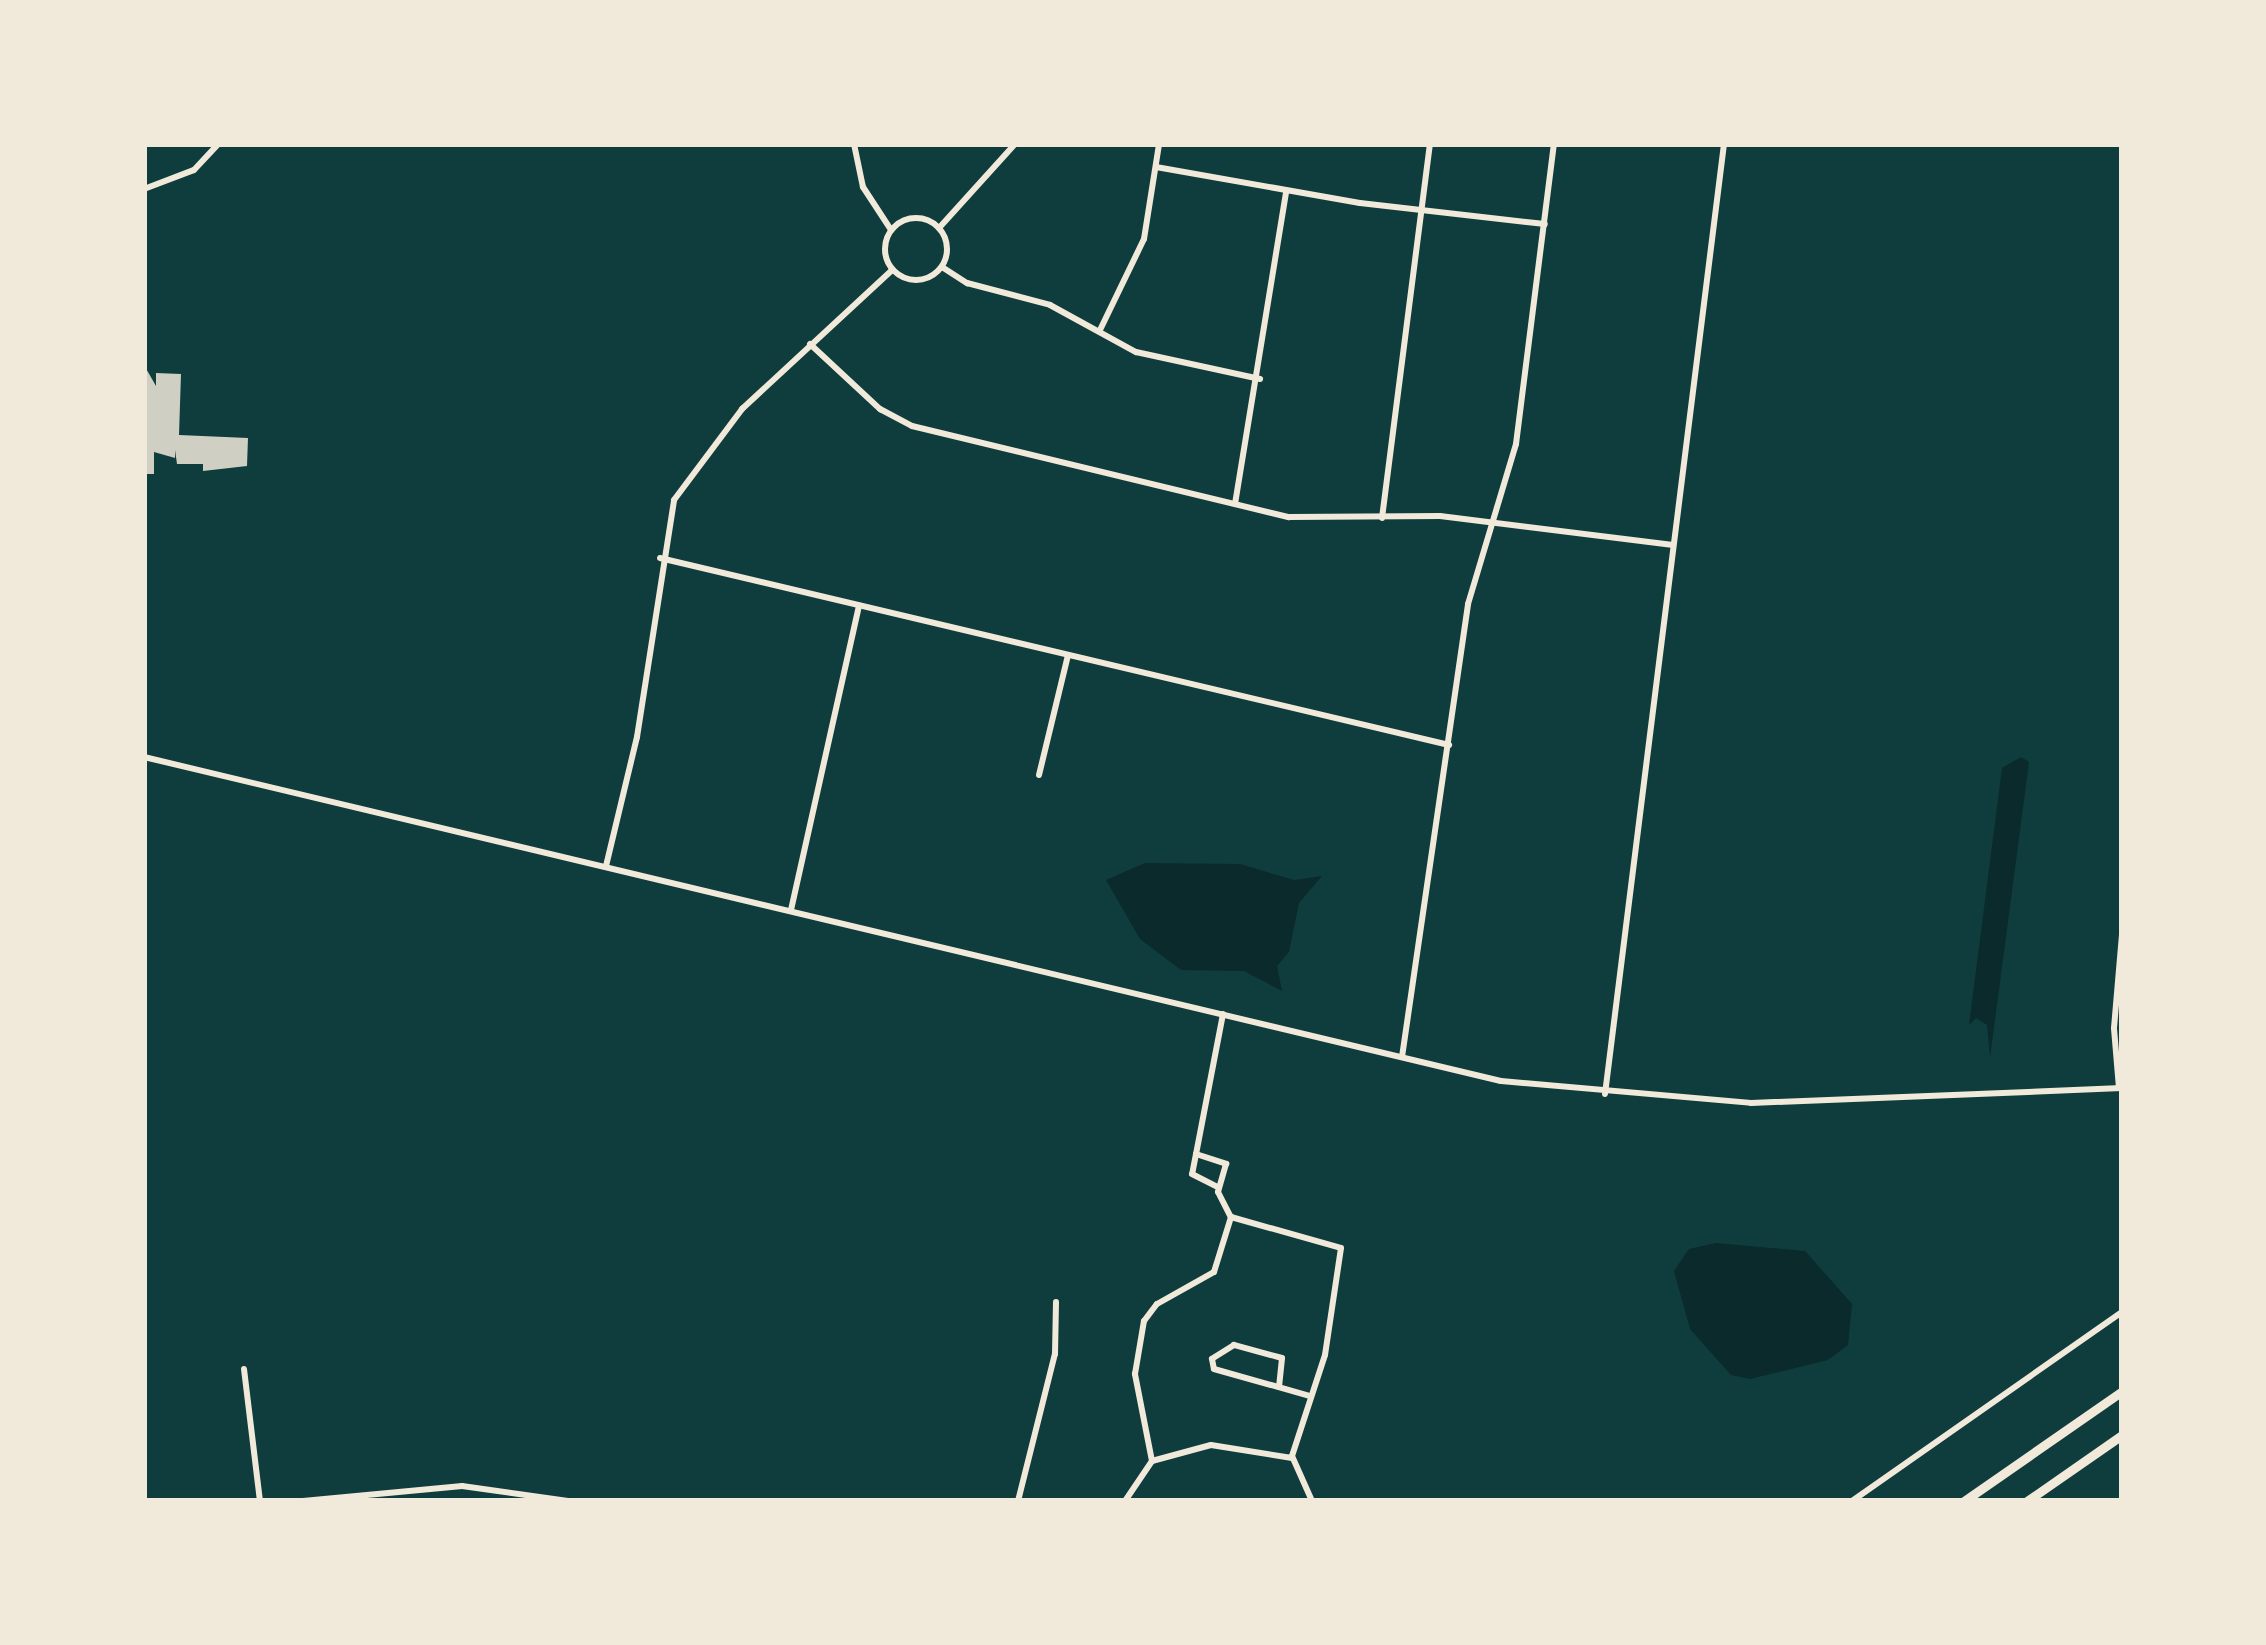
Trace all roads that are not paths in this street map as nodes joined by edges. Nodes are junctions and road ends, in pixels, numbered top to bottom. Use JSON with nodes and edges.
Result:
{"nodes":[{"id":1,"x":218,"y":144,"type":"edge"},
{"id":2,"x":854,"y":144,"type":"edge"},
{"id":3,"x":1015,"y":144,"type":"edge"},
{"id":4,"x":1159,"y":144,"type":"edge"},
{"id":5,"x":1430,"y":144,"type":"edge"},
{"id":6,"x":1555,"y":144,"type":"edge"},
{"id":7,"x":1724,"y":144,"type":"edge"},
{"id":8,"x":1156,"y":167,"type":"junction"},
{"id":9,"x":144,"y":189,"type":"edge"},
{"id":10,"x":1286,"y":191,"type":"junction"},
{"id":11,"x":1421,"y":210,"type":"junction"},
{"id":12,"x":1545,"y":224,"type":"junction"},
{"id":13,"x":938,"y":228,"type":"junction"},
{"id":14,"x":891,"y":230,"type":"junction"},
{"id":15,"x":942,"y":267,"type":"junction"},
{"id":16,"x":892,"y":270,"type":"junction"},
{"id":17,"x":1100,"y":330,"type":"junction"},
{"id":18,"x":810,"y":344,"type":"junction"},
{"id":19,"x":1260,"y":379,"type":"junction"},
{"id":20,"x":1235,"y":504,"type":"junction"},
{"id":21,"x":1382,"y":518,"type":"junction"},
{"id":22,"x":1492,"y":522,"type":"junction"},
{"id":23,"x":1673,"y":545,"type":"junction"},
{"id":24,"x":660,"y":558,"type":"junction"},
{"id":25,"x":859,"y":605,"type":"junction"},
{"id":26,"x":1068,"y":655,"type":"junction"},
{"id":27,"x":1449,"y":745,"type":"junction"},
{"id":28,"x":144,"y":757,"type":"edge"},
{"id":29,"x":1040,"y":775,"type":"dead end"},
{"id":30,"x":606,"y":866,"type":"junction"},
{"id":31,"x":791,"y":910,"type":"junction"},
{"id":32,"x":2122,"y":934,"type":"edge"},
{"id":33,"x":1223,"y":1014,"type":"junction"},
{"id":34,"x":1402,"y":1057,"type":"junction"},
{"id":35,"x":2121,"y":1088,"type":"edge"},
{"id":36,"x":1605,"y":1094,"type":"junction"},
{"id":37,"x":1196,"y":1154,"type":"junction"},
{"id":38,"x":1220,"y":1187,"type":"junction"},
{"id":39,"x":1231,"y":1217,"type":"junction"},
{"id":40,"x":1056,"y":1302,"type":"dead end"},
{"id":41,"x":2122,"y":1312,"type":"edge"},
{"id":42,"x":244,"y":1369,"type":"dead end"},
{"id":43,"x":1279,"y":1388,"type":"junction"},
{"id":44,"x":2122,"y":1391,"type":"edge"},
{"id":45,"x":1310,"y":1396,"type":"junction"},
{"id":46,"x":2122,"y":1435,"type":"edge"},
{"id":47,"x":1292,"y":1458,"type":"junction"},
{"id":48,"x":1152,"y":1461,"type":"junction"},
{"id":49,"x":260,"y":1501,"type":"edge"},
{"id":50,"x":303,"y":1501,"type":"edge"},
{"id":51,"x":568,"y":1501,"type":"edge"},
{"id":52,"x":1018,"y":1501,"type":"edge"},
{"id":53,"x":1125,"y":1501,"type":"edge"},
{"id":54,"x":1312,"y":1501,"type":"edge"},
{"id":55,"x":1852,"y":1501,"type":"edge"},
{"id":56,"x":1964,"y":1501,"type":"edge"},
{"id":57,"x":2027,"y":1501,"type":"edge"}],
"edges":[{"from":1,"to":9,"type":"street"},
{"from":2,"to":14,"type":"street"},
{"from":3,"to":13,"type":"street"},
{"from":4,"to":8,"type":"street"},
{"from":5,"to":11,"type":"street"},
{"from":6,"to":12,"type":"street"},
{"from":7,"to":23,"type":"street"},
{"from":8,"to":10,"type":"street"},
{"from":8,"to":17,"type":"street"},
{"from":10,"to":11,"type":"street"},
{"from":10,"to":19,"type":"street"},
{"from":11,"to":12,"type":"street"},
{"from":11,"to":21,"type":"street"},
{"from":12,"to":22,"type":"street"},
{"from":13,"to":14,"type":"street"},
{"from":13,"to":15,"type":"street"},
{"from":14,"to":16,"type":"street"},
{"from":15,"to":16,"type":"street"},
{"from":15,"to":17,"type":"street"},
{"from":16,"to":18,"type":"street"},
{"from":17,"to":19,"type":"street"},
{"from":18,"to":20,"type":"street"},
{"from":18,"to":24,"type":"street"},
{"from":19,"to":20,"type":"street"},
{"from":20,"to":21,"type":"street"},
{"from":21,"to":22,"type":"street"},
{"from":22,"to":23,"type":"street"},
{"from":22,"to":27,"type":"street"},
{"from":23,"to":36,"type":"street"},
{"from":24,"to":25,"type":"street"},
{"from":24,"to":30,"type":"street"},
{"from":25,"to":26,"type":"street"},
{"from":25,"to":31,"type":"street"},
{"from":26,"to":27,"type":"street"},
{"from":26,"to":29,"type":"street"},
{"from":27,"to":34,"type":"street"},
{"from":28,"to":30,"type":"street"},
{"from":30,"to":31,"type":"street"},
{"from":31,"to":33,"type":"street"},
{"from":32,"to":35,"type":"street"},
{"from":33,"to":34,"type":"street"},
{"from":33,"to":37,"type":"street"},
{"from":34,"to":36,"type":"street"},
{"from":35,"to":36,"type":"street"},
{"from":37,"to":38,"type":"street"},
{"from":37,"to":38,"type":"street"},
{"from":38,"to":39,"type":"street"},
{"from":39,"to":45,"type":"street"},
{"from":39,"to":48,"type":"street"},
{"from":40,"to":52,"type":"street"},
{"from":41,"to":55,"type":"street"},
{"from":42,"to":49,"type":"street"},
{"from":43,"to":43,"type":"street"},
{"from":43,"to":45,"type":"street"},
{"from":44,"to":56,"type":"highway"},
{"from":45,"to":47,"type":"street"},
{"from":46,"to":57,"type":"highway"},
{"from":47,"to":48,"type":"street"},
{"from":47,"to":54,"type":"street"},
{"from":48,"to":53,"type":"street"},
{"from":50,"to":51,"type":"street"}]}
